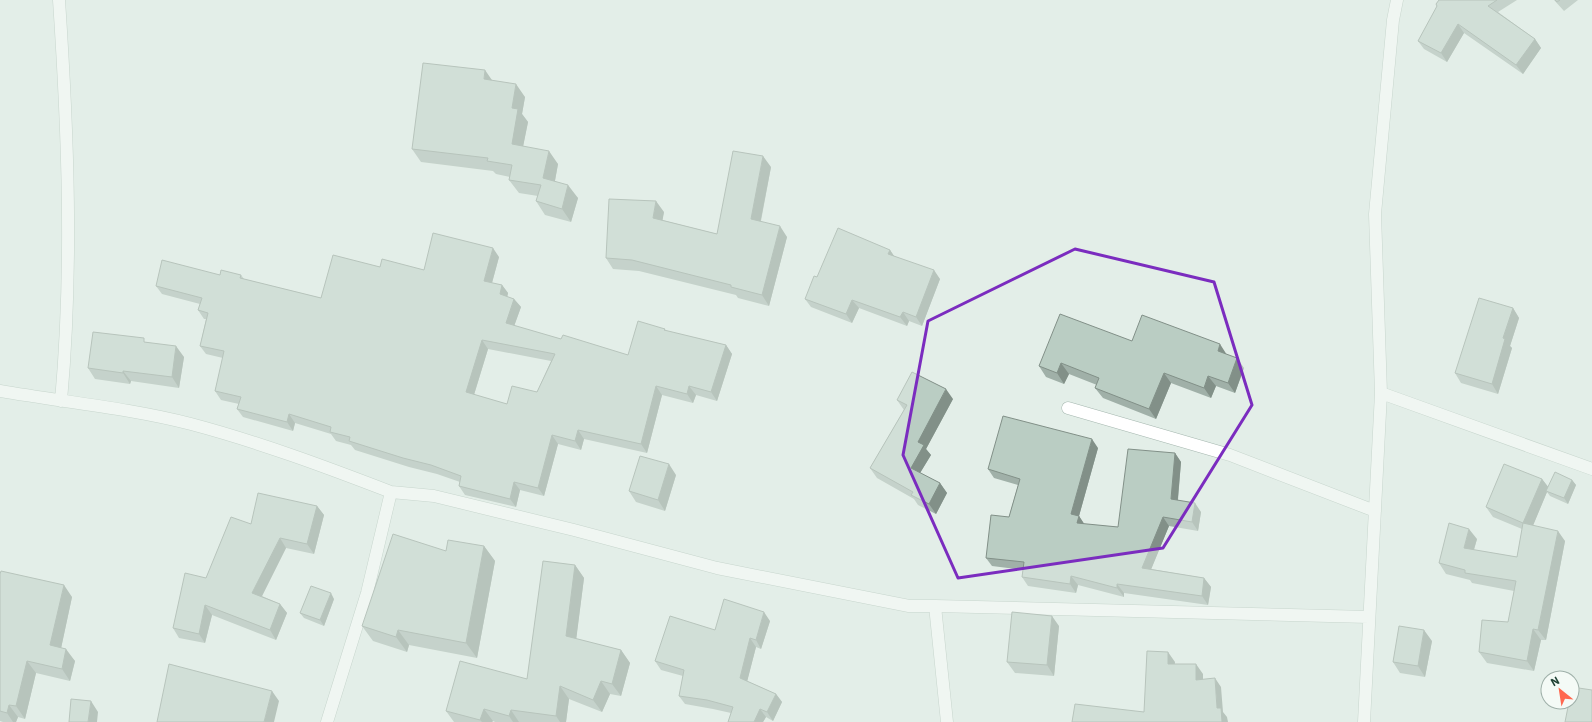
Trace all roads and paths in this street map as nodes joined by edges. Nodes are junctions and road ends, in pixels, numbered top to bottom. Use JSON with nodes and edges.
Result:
{"nodes":[{"id":1,"x":59,"y":0,"type":"edge"},
{"id":2,"x":1397,"y":0,"type":"edge"},
{"id":3,"x":0,"y":391,"type":"edge"},
{"id":4,"x":1381,"y":393,"type":"junction"},
{"id":5,"x":61,"y":401,"type":"junction"},
{"id":6,"x":1068,"y":408,"type":"dead end"},
{"id":7,"x":1592,"y":469,"type":"edge"},
{"id":8,"x":391,"y":492,"type":"junction"},
{"id":9,"x":1375,"y":511,"type":"junction"},
{"id":10,"x":935,"y":606,"type":"junction"},
{"id":11,"x":1370,"y":617,"type":"junction"},
{"id":12,"x":327,"y":722,"type":"edge"},
{"id":13,"x":947,"y":722,"type":"edge"},
{"id":14,"x":1364,"y":722,"type":"edge"}],
"edges":[{"from":1,"to":5,"type":"street"},
{"from":2,"to":4,"type":"street"},
{"from":3,"to":5,"type":"street"},
{"from":4,"to":7,"type":"street"},
{"from":4,"to":9,"type":"street"},
{"from":5,"to":8,"type":"street"},
{"from":6,"to":9,"type":"street"},
{"from":8,"to":10,"type":"street"},
{"from":8,"to":12,"type":"street"},
{"from":9,"to":11,"type":"street"},
{"from":10,"to":11,"type":"street"},
{"from":10,"to":13,"type":"street"},
{"from":11,"to":14,"type":"street"}]}
